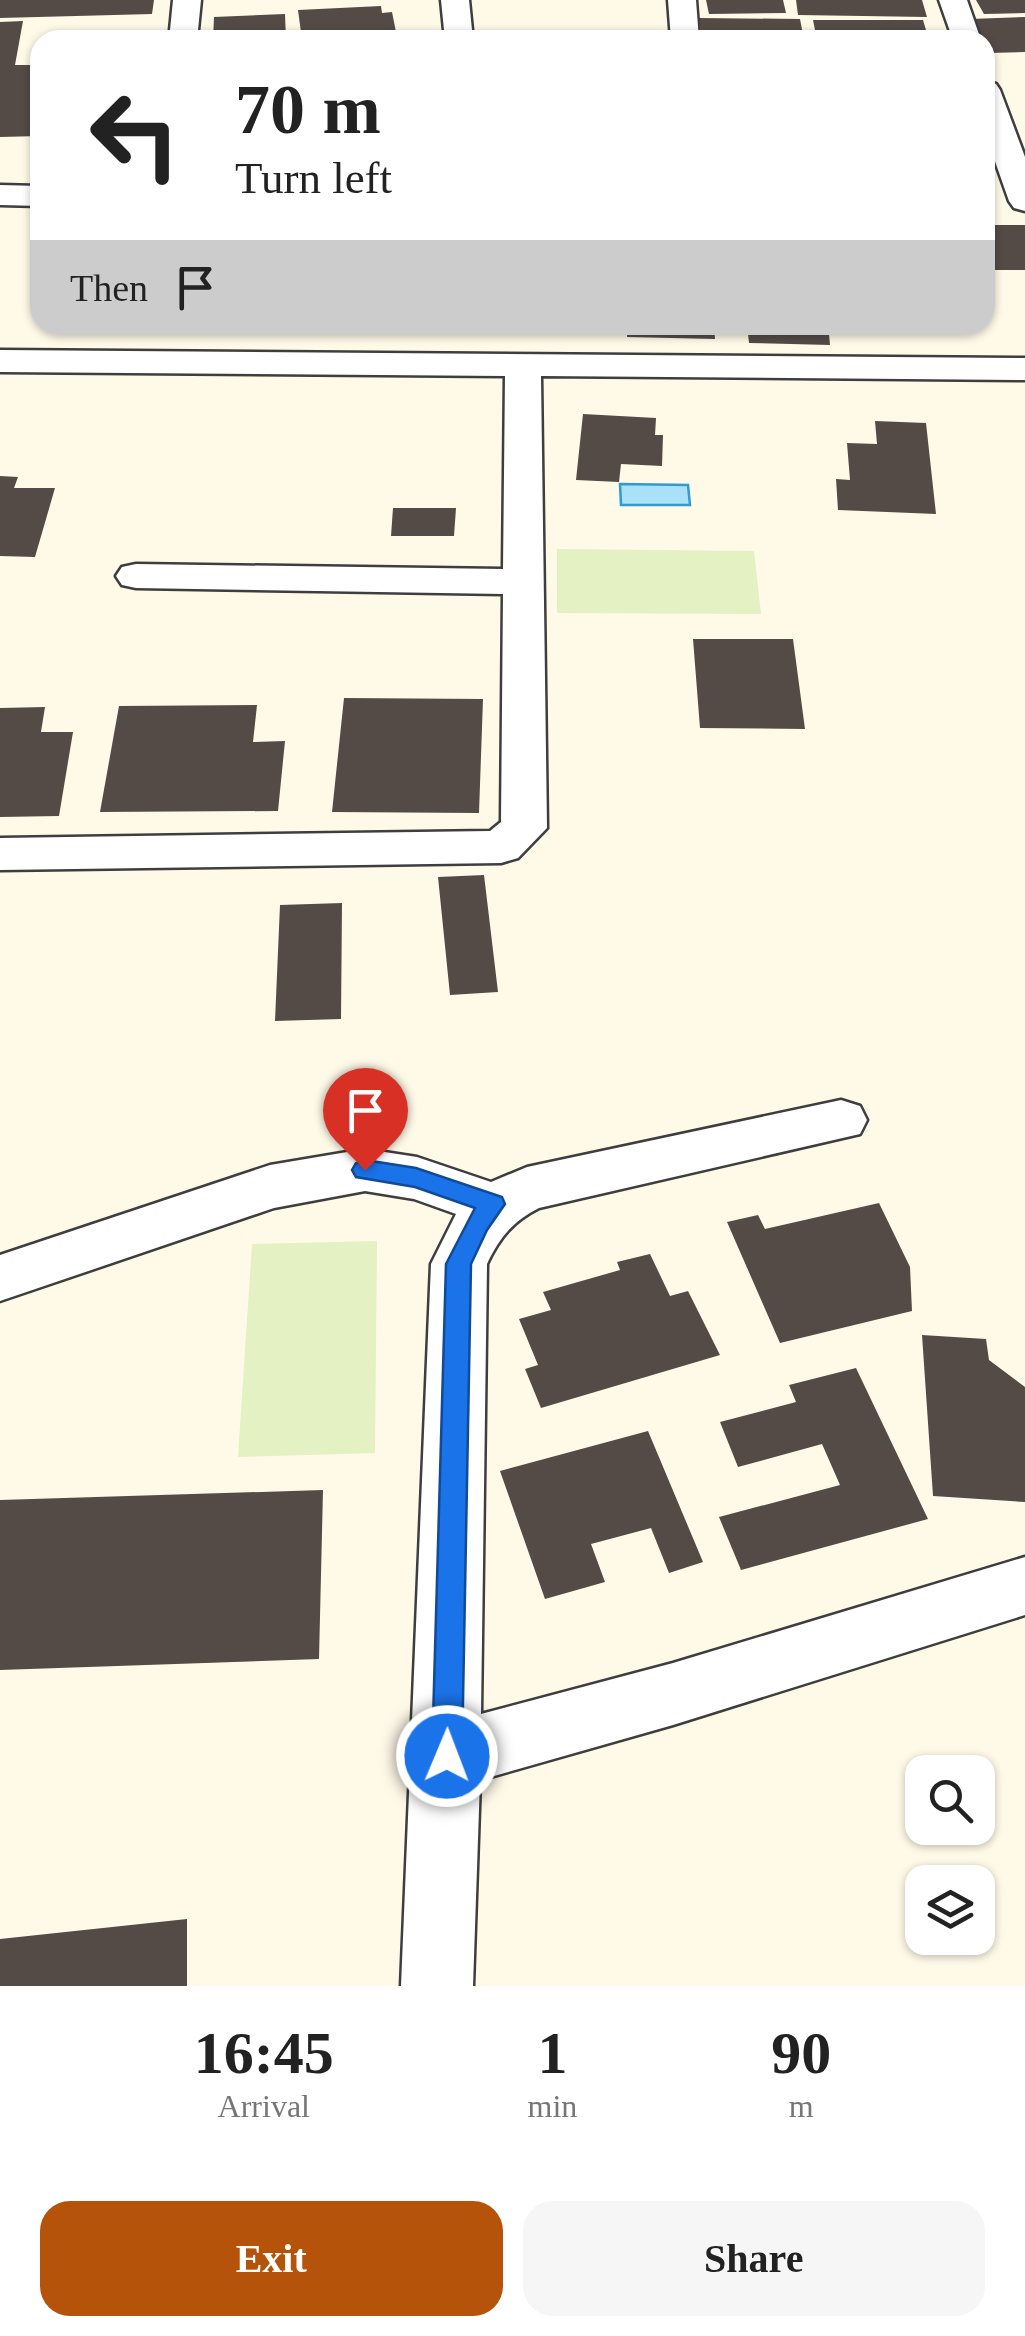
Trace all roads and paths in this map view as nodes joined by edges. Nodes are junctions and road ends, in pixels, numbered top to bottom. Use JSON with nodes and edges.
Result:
{"nodes":[{"id":1,"x":187,"y":0,"type":"edge"},
{"id":2,"x":455,"y":0,"type":"edge"},
{"id":3,"x":682,"y":0,"type":"edge"},
{"id":4,"x":953,"y":0,"type":"edge"},
{"id":5,"x":183,"y":30,"type":"edge"},
{"id":6,"x":458,"y":30,"type":"edge"},
{"id":7,"x":684,"y":30,"type":"edge"},
{"id":8,"x":964,"y":30,"type":"edge"},
{"id":9,"x":995,"y":126,"type":"edge"},
{"id":10,"x":0,"y":196,"type":"edge"},
{"id":11,"x":30,"y":196,"type":"edge"},
{"id":12,"x":1016,"y":203,"type":"edge"},
{"id":13,"x":590,"y":335,"type":"edge"},
{"id":14,"x":0,"y":361,"type":"edge"},
{"id":15,"x":523,"y":363,"type":"junction"},
{"id":16,"x":591,"y":364,"type":"junction"},
{"id":17,"x":1025,"y":369,"type":"edge"},
{"id":18,"x":136,"y":576,"type":"dead end"},
{"id":19,"x":520,"y":582,"type":"junction"},
{"id":20,"x":0,"y":854,"type":"edge"},
{"id":21,"x":841,"y":1120,"type":"dead end"},
{"id":22,"x":493,"y":1204,"type":"junction"},
{"id":23,"x":0,"y":1278,"type":"edge"},
{"id":24,"x":1025,"y":1586,"type":"edge"},
{"id":25,"x":447,"y":1756,"type":"junction"},
{"id":26,"x":436,"y":1986,"type":"edge"}],
"edges":[{"from":1,"to":5,"type":"street"},
{"from":2,"to":6,"type":"street"},
{"from":3,"to":7,"type":"street"},
{"from":4,"to":8,"type":"street"},
{"from":9,"to":12,"type":"street"},
{"from":10,"to":11,"type":"street"},
{"from":13,"to":16,"type":"street"},
{"from":14,"to":15,"type":"street"},
{"from":15,"to":16,"type":"street"},
{"from":15,"to":19,"type":"street"},
{"from":16,"to":17,"type":"street"},
{"from":18,"to":19,"type":"street"},
{"from":19,"to":20,"type":"street"},
{"from":21,"to":22,"type":"street"},
{"from":22,"to":23,"type":"street"},
{"from":22,"to":25,"type":"street"},
{"from":24,"to":25,"type":"street"},
{"from":25,"to":26,"type":"street"}]}
